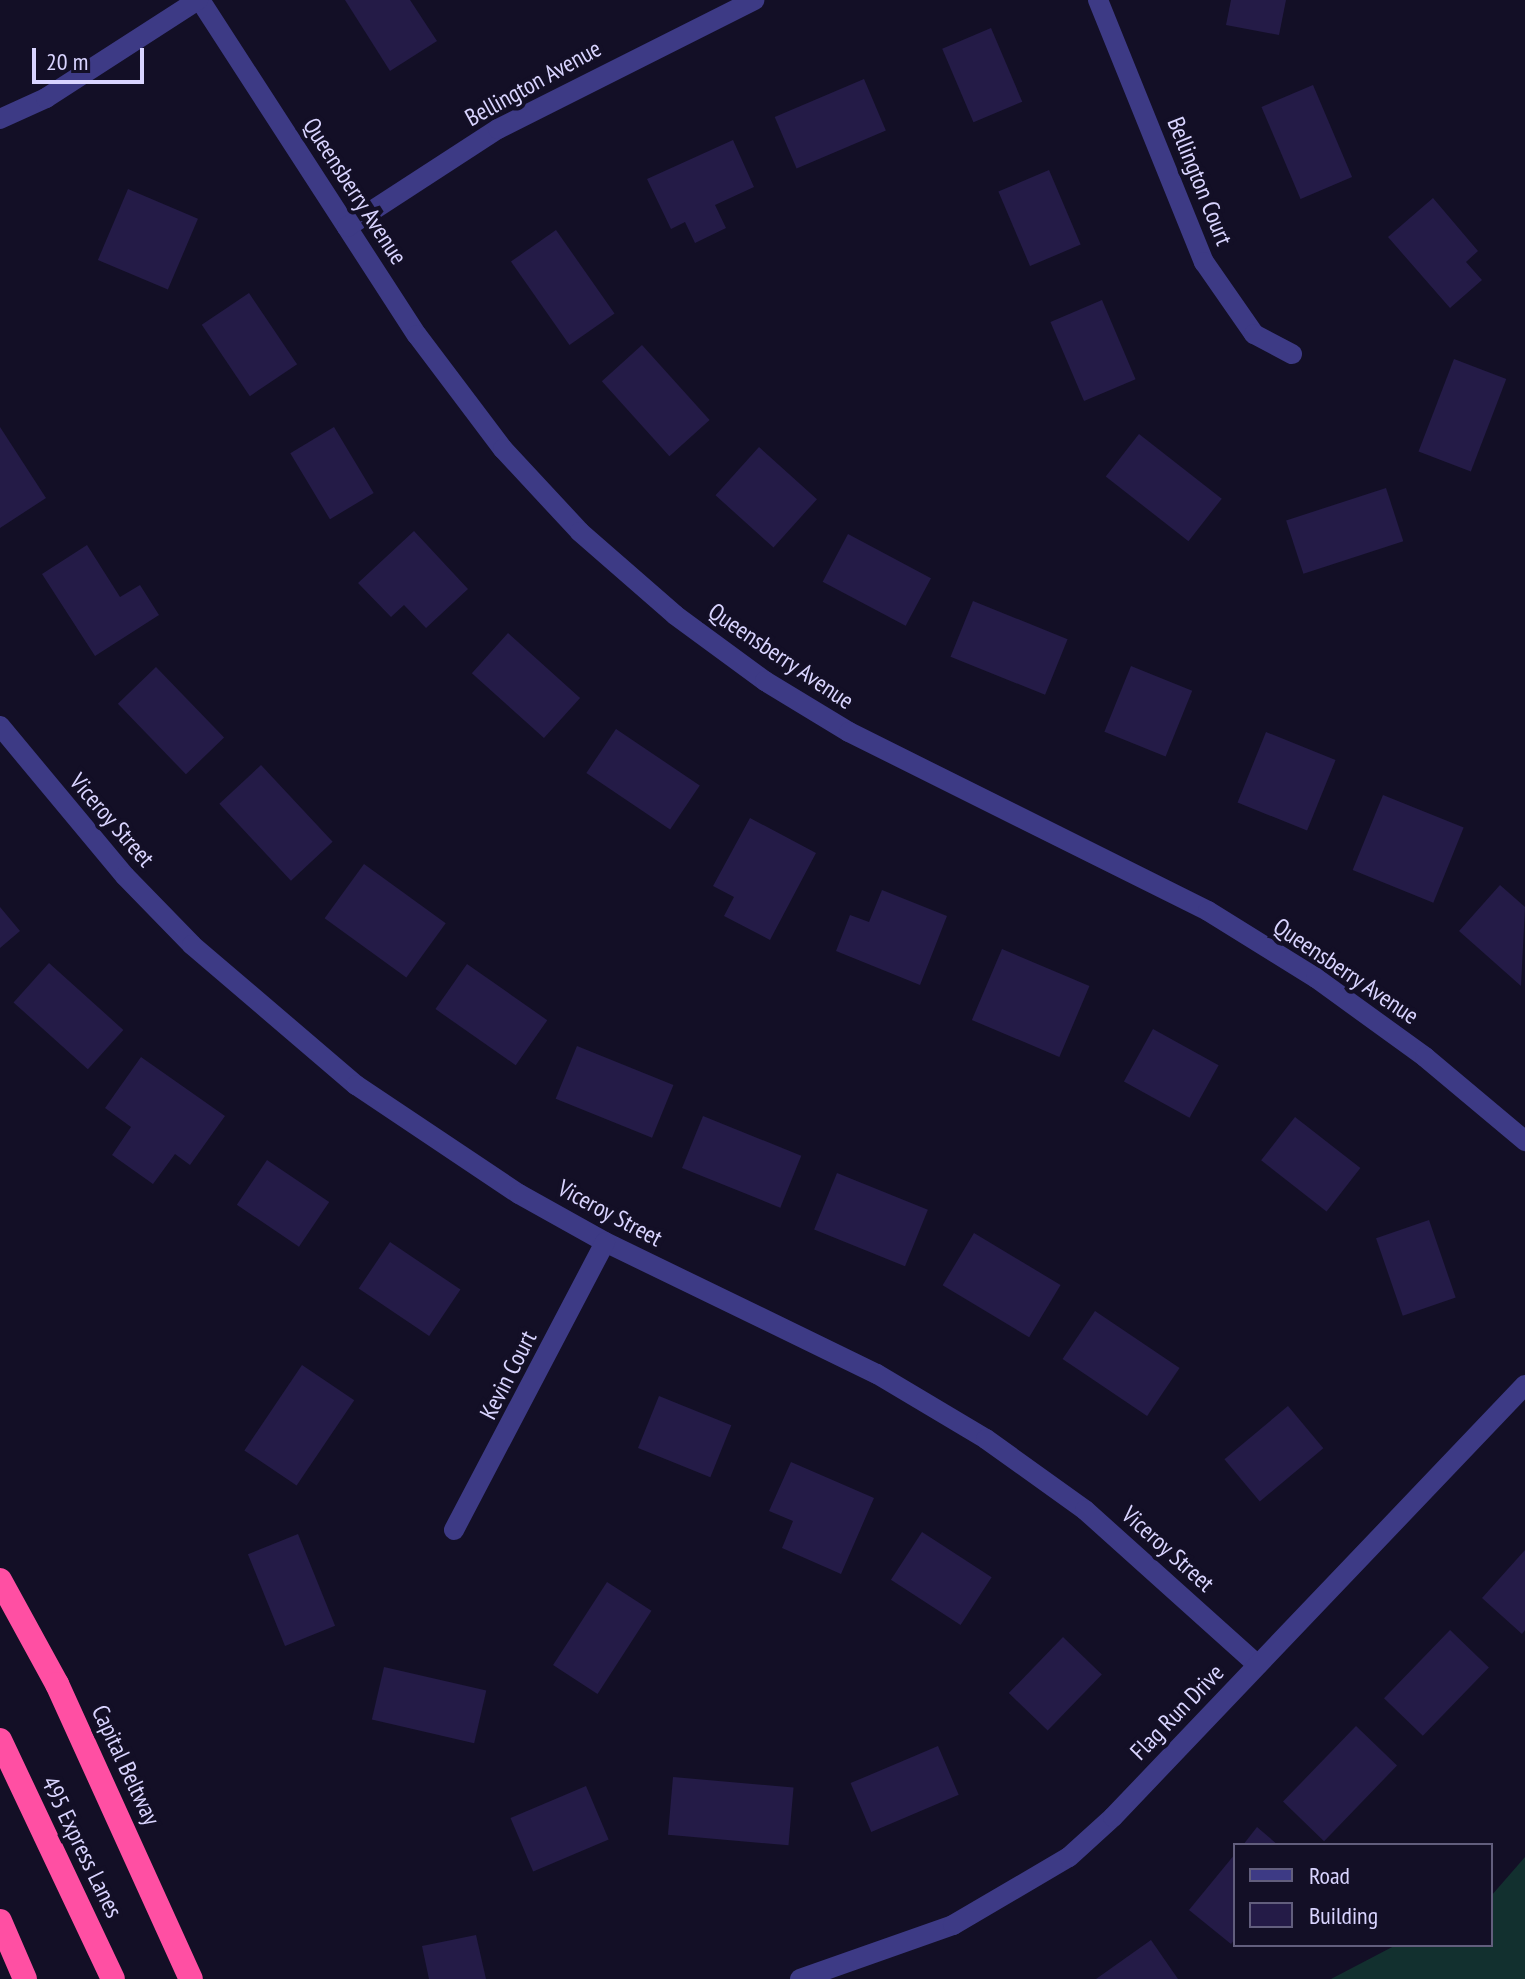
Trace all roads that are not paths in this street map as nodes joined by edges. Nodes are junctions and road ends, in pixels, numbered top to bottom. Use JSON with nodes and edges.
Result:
{"nodes":[{"id":1,"x":199,"y":0,"type":"edge"},
{"id":2,"x":754,"y":0,"type":"edge"},
{"id":3,"x":1098,"y":0,"type":"edge"},
{"id":4,"x":0,"y":119,"type":"edge"},
{"id":5,"x":347,"y":227,"type":"junction"},
{"id":6,"x":1292,"y":354,"type":"dead end"},
{"id":7,"x":0,"y":726,"type":"edge"},
{"id":8,"x":1525,"y":1141,"type":"edge"},
{"id":9,"x":605,"y":1242,"type":"junction"},
{"id":10,"x":1525,"y":1385,"type":"edge"},
{"id":11,"x":454,"y":1530,"type":"dead end"},
{"id":12,"x":0,"y":1580,"type":"edge"},
{"id":13,"x":1258,"y":1665,"type":"junction"},
{"id":14,"x":0,"y":1740,"type":"edge"},
{"id":15,"x":0,"y":1921,"type":"edge"},
{"id":16,"x":25,"y":1979,"type":"edge"},
{"id":17,"x":113,"y":1979,"type":"edge"},
{"id":18,"x":191,"y":1979,"type":"edge"},
{"id":19,"x":800,"y":1979,"type":"edge"}],
"edges":[{"from":1,"to":4,"type":"street"},
{"from":1,"to":5,"type":"street","name":"Queensberry Avenue"},
{"from":2,"to":5,"type":"street","name":"Bellington Avenue"},
{"from":3,"to":6,"type":"street","name":"Bellington Court"},
{"from":5,"to":8,"type":"street","name":"Queensberry Avenue"},
{"from":7,"to":9,"type":"street","name":"Viceroy Street"},
{"from":9,"to":11,"type":"street","name":"Kevin Court"},
{"from":9,"to":13,"type":"street","name":"Viceroy Street"},
{"from":10,"to":13,"type":"street","name":"Flag Run Drive"},
{"from":12,"to":18,"type":"highway","name":"Capital Beltway"},
{"from":13,"to":19,"type":"street","name":"Flag Run Drive"},
{"from":14,"to":17,"type":"highway","name":"495 Express Lanes"},
{"from":15,"to":16,"type":"highway"}]}
